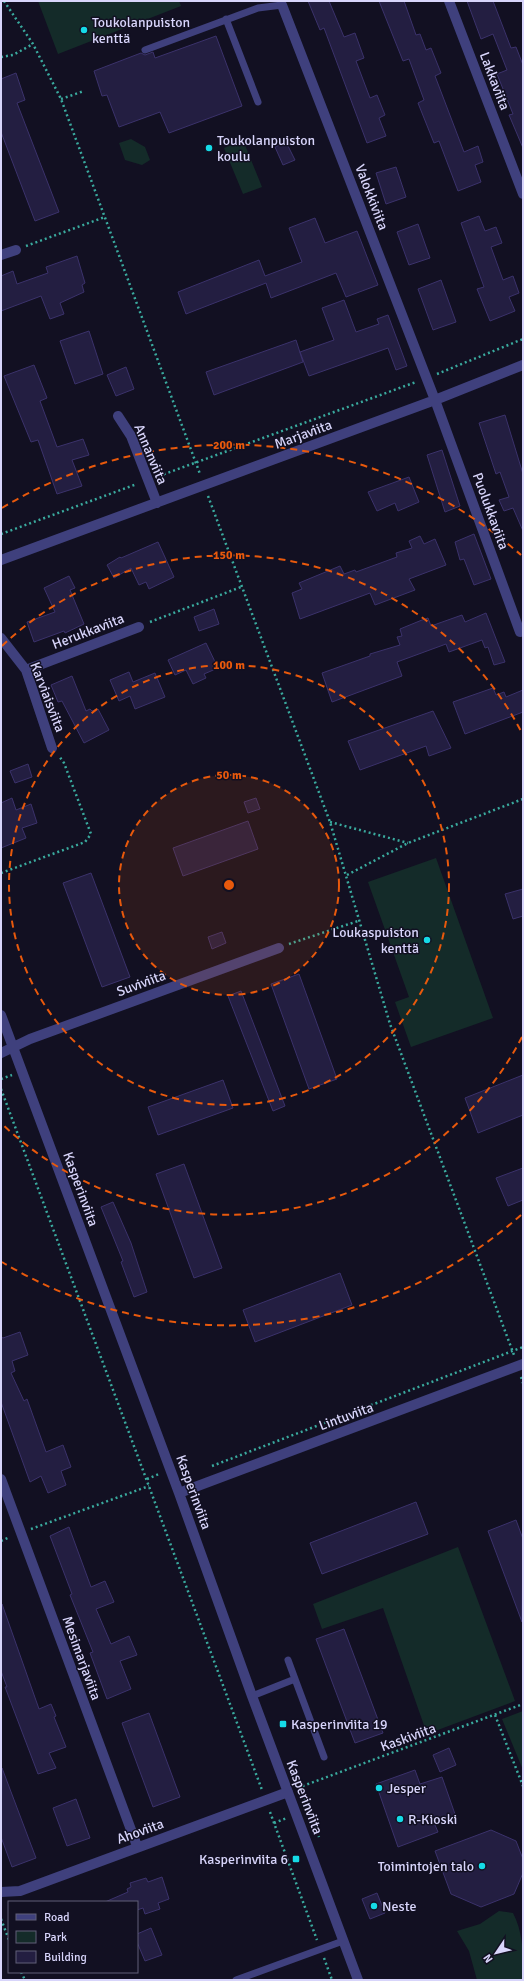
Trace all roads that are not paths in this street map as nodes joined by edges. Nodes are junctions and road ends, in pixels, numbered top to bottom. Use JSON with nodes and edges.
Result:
{"nodes":[{"id":1,"x":449,"y":1,"type":"edge"},
{"id":2,"x":282,"y":5,"type":"joint"},
{"id":3,"x":226,"y":19,"type":"junction"},
{"id":4,"x":145,"y":50,"type":"dead end"},
{"id":5,"x":258,"y":102,"type":"dead end"},
{"id":6,"x":523,"y":194,"type":"edge"},
{"id":7,"x":16,"y":250,"type":"road end"},
{"id":8,"x":1,"y":255,"type":"edge"},
{"id":9,"x":523,"y":365,"type":"edge"},
{"id":10,"x":435,"y":400,"type":"junction"},
{"id":11,"x":118,"y":416,"type":"dead end"},
{"id":12,"x":157,"y":503,"type":"junction"},
{"id":13,"x":1,"y":560,"type":"edge"},
{"id":14,"x":139,"y":626,"type":"road end"},
{"id":15,"x":520,"y":632,"type":"dead end"},
{"id":16,"x":1,"y":638,"type":"edge"},
{"id":17,"x":26,"y":670,"type":"junction"},
{"id":18,"x":52,"y":748,"type":"road end"},
{"id":19,"x":279,"y":948,"type":"road end"},
{"id":20,"x":1,"y":1015,"type":"edge"},
{"id":21,"x":13,"y":1047,"type":"junction"},
{"id":22,"x":1,"y":1052,"type":"edge"},
{"id":23,"x":520,"y":1366,"type":"edge"},
{"id":24,"x":1,"y":1479,"type":"edge"},
{"id":25,"x":179,"y":1493,"type":"junction"},
{"id":26,"x":288,"y":1660,"type":"dead end"},
{"id":27,"x":295,"y":1679,"type":"junction"},
{"id":28,"x":252,"y":1696,"type":"junction"},
{"id":29,"x":324,"y":1757,"type":"dead end"},
{"id":30,"x":288,"y":1792,"type":"junction"},
{"id":31,"x":137,"y":1846,"type":"junction"},
{"id":32,"x":1,"y":1892,"type":"edge"},
{"id":33,"x":343,"y":1940,"type":"junction"},
{"id":34,"x":236,"y":1980,"type":"edge"},
{"id":35,"x":358,"y":1980,"type":"edge"}],
"edges":[{"from":1,"to":6,"type":"street","name":"Lakkaviita"},
{"from":2,"to":3,"type":"lane"},
{"from":2,"to":10,"type":"street","name":"Valokkiviita"},
{"from":3,"to":4,"type":"lane"},
{"from":3,"to":5,"type":"lane"},
{"from":7,"to":8,"type":"street"},
{"from":9,"to":10,"type":"street","name":"Marjaviita"},
{"from":10,"to":12,"type":"street","name":"Marjaviita"},
{"from":10,"to":15,"type":"street","name":"Puolukkaviita"},
{"from":11,"to":12,"type":"street","name":"Annanviita"},
{"from":12,"to":13,"type":"street","name":"Marjaviita"},
{"from":14,"to":17,"type":"street","name":"Herukkaviita"},
{"from":16,"to":17,"type":"street","name":"Karviaisviita"},
{"from":17,"to":18,"type":"street","name":"Karviaisviita"},
{"from":19,"to":21,"type":"street","name":"Suviviita"},
{"from":20,"to":21,"type":"street","name":"Kasperinviita"},
{"from":21,"to":22,"type":"street","name":"Suviviita"},
{"from":21,"to":25,"type":"street","name":"Kasperinviita"},
{"from":23,"to":25,"type":"street","name":"Lintuviita"},
{"from":24,"to":31,"type":"street","name":"Mesimarjaviita"},
{"from":25,"to":28,"type":"street","name":"Kasperinviita"},
{"from":26,"to":27,"type":"lane"},
{"from":27,"to":28,"type":"lane"},
{"from":27,"to":29,"type":"lane"},
{"from":28,"to":30,"type":"street","name":"Kasperinviita"},
{"from":30,"to":31,"type":"street","name":"Ahoviita"},
{"from":30,"to":33,"type":"street","name":"Kasperinviita"},
{"from":31,"to":32,"type":"street","name":"Ahoviita"},
{"from":33,"to":34,"type":"lane"},
{"from":33,"to":35,"type":"street","name":"Kasperinviita"}]}
